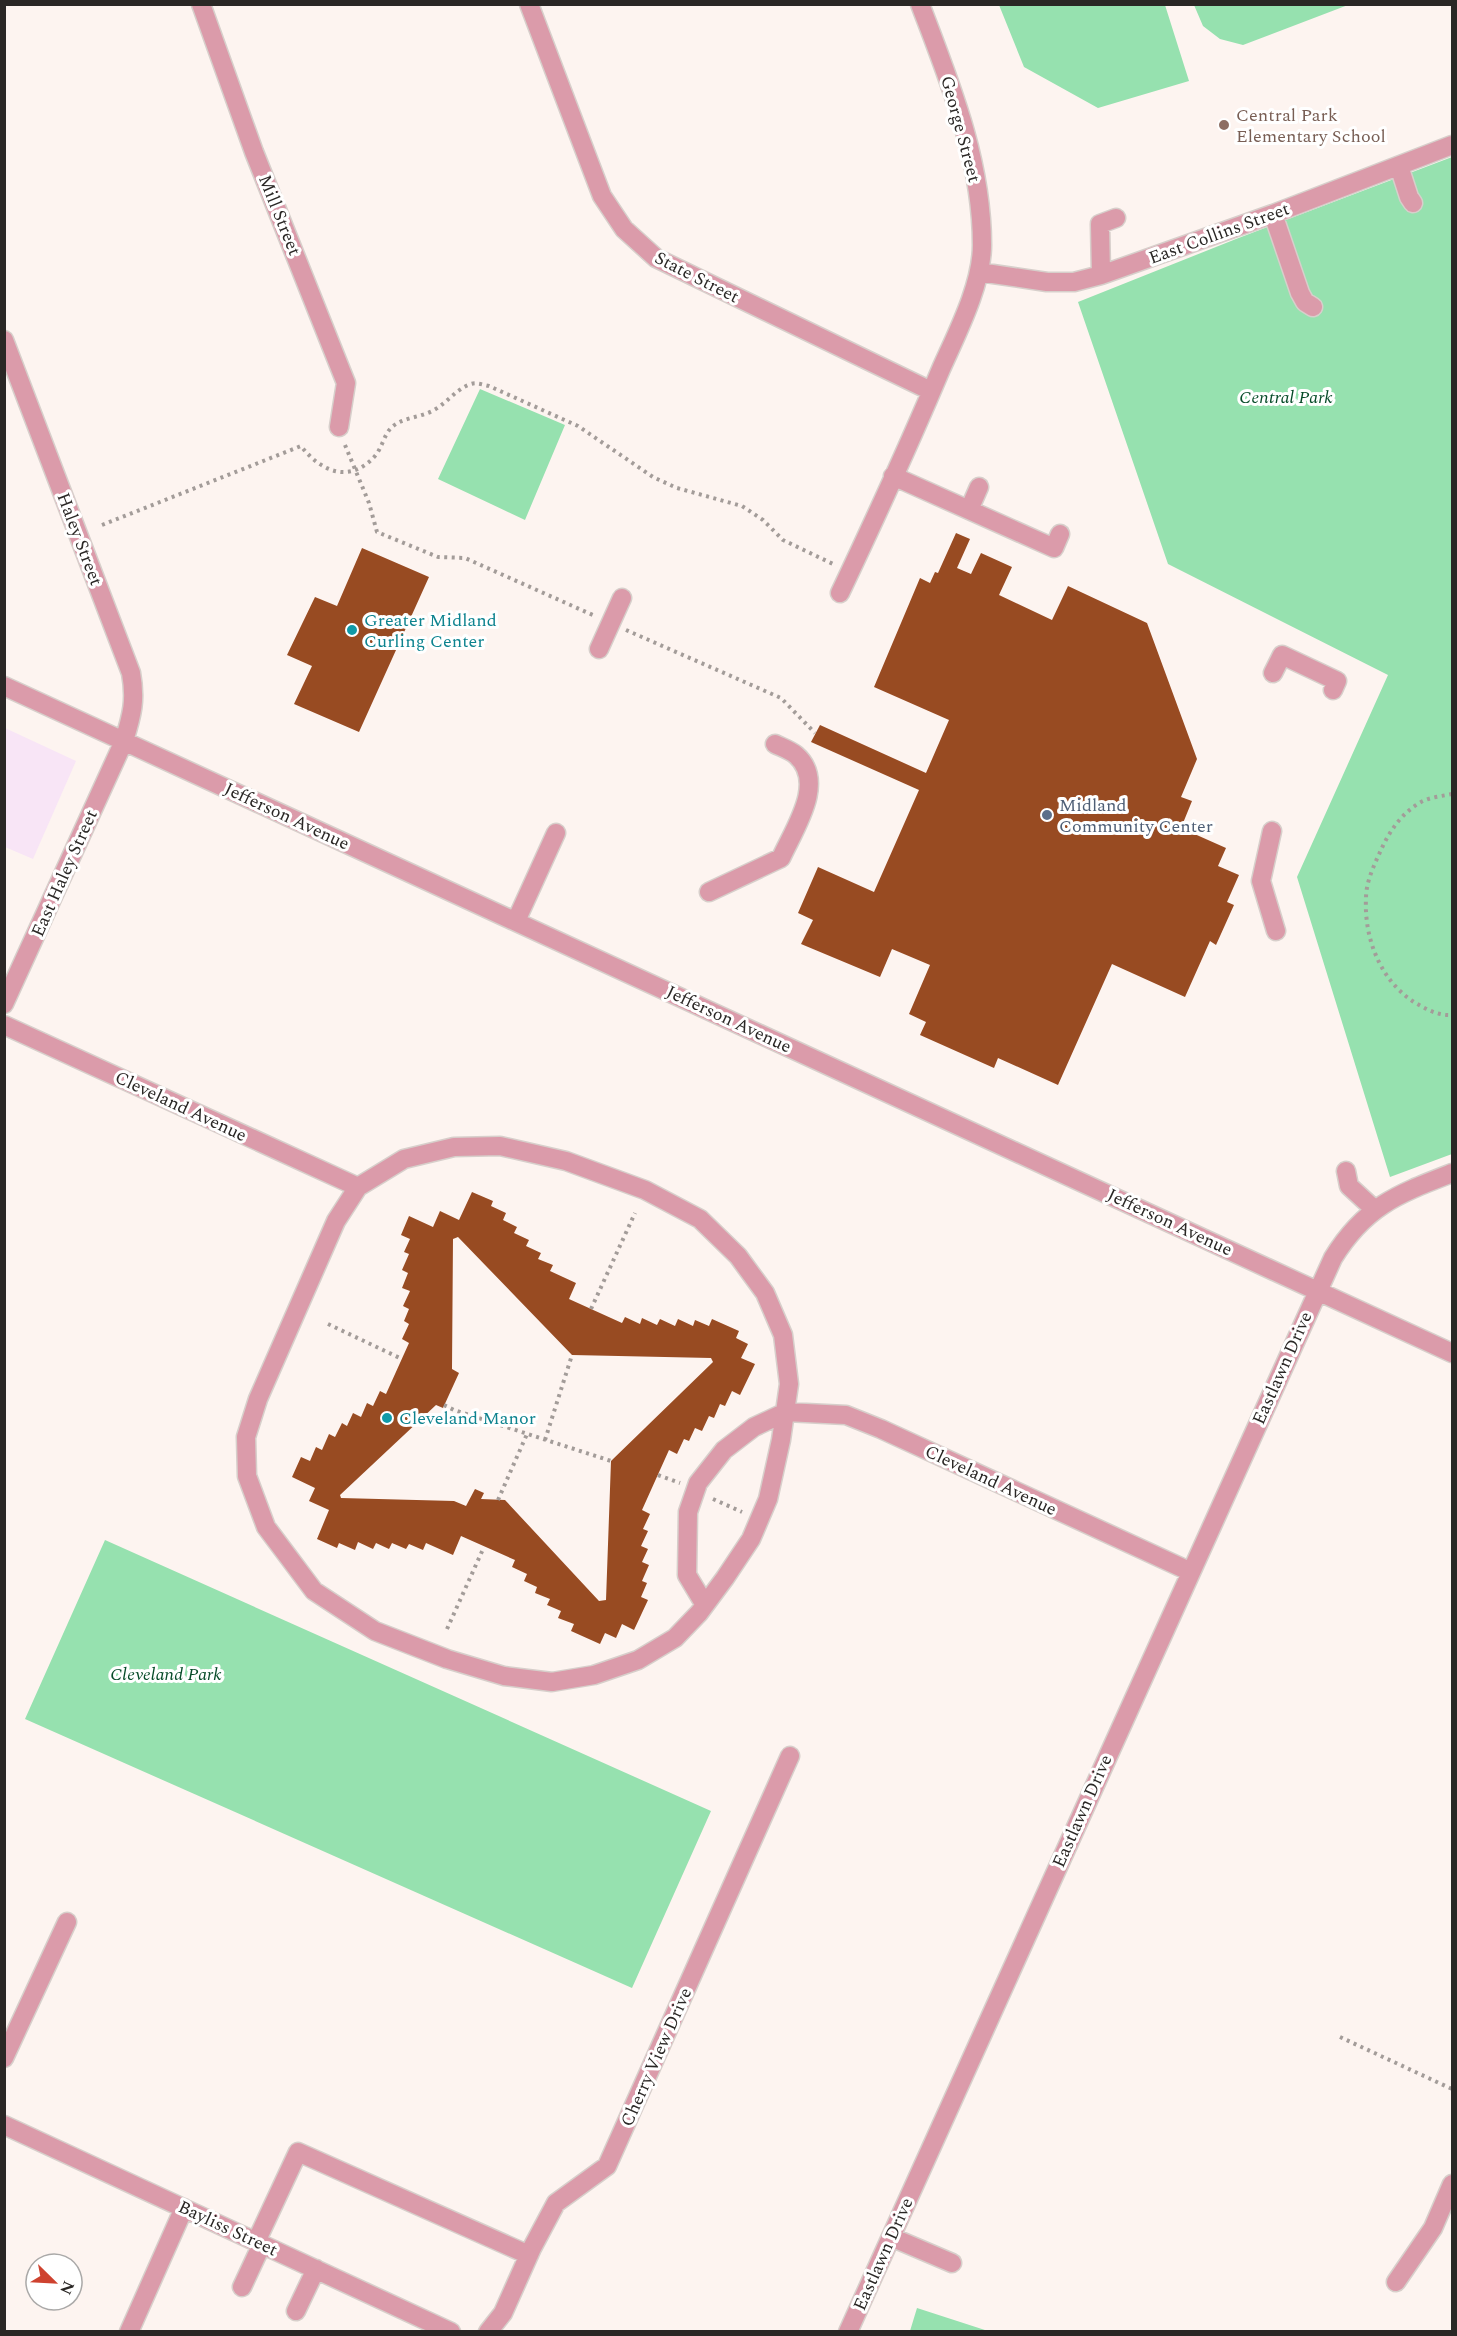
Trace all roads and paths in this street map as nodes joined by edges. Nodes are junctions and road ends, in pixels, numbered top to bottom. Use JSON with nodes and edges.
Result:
{"nodes":[{"id":1,"x":201,"y":4,"type":"edge"},
{"id":2,"x":529,"y":4,"type":"edge"},
{"id":3,"x":920,"y":4,"type":"edge"},
{"id":4,"x":1452,"y":146,"type":"edge"},
{"id":5,"x":1399,"y":166,"type":"junction"},
{"id":6,"x":1413,"y":203,"type":"dead end"},
{"id":7,"x":1273,"y":214,"type":"junction"},
{"id":8,"x":1116,"y":218,"type":"dead end"},
{"id":9,"x":979,"y":272,"type":"junction"},
{"id":10,"x":1101,"y":275,"type":"junction"},
{"id":11,"x":1313,"y":307,"type":"dead end"},
{"id":12,"x":4,"y":340,"type":"edge"},
{"id":13,"x":931,"y":391,"type":"junction"},
{"id":14,"x":339,"y":428,"type":"joint"},
{"id":15,"x":354,"y":471,"type":"junction"},
{"id":16,"x":893,"y":476,"type":"junction"},
{"id":17,"x":979,"y":487,"type":"dead end"},
{"id":18,"x":969,"y":510,"type":"junction"},
{"id":19,"x":102,"y":525,"type":"dead end"},
{"id":20,"x":1060,"y":534,"type":"dead end"},
{"id":21,"x":850,"y":572,"type":"junction"},
{"id":22,"x":840,"y":593,"type":"dead end"},
{"id":23,"x":622,"y":598,"type":"dead end"},
{"id":24,"x":611,"y":623,"type":"junction"},
{"id":25,"x":599,"y":649,"type":"dead end"},
{"id":26,"x":1274,"y":673,"type":"dead end"},
{"id":27,"x":4,"y":686,"type":"edge"},
{"id":28,"x":1333,"y":690,"type":"dead end"},
{"id":29,"x":815,"y":733,"type":"dead end"},
{"id":30,"x":124,"y":741,"type":"junction"},
{"id":31,"x":775,"y":744,"type":"dead end"},
{"id":32,"x":1452,"y":794,"type":"edge"},
{"id":33,"x":1272,"y":831,"type":"dead end"},
{"id":34,"x":556,"y":833,"type":"dead end"},
{"id":35,"x":709,"y":892,"type":"dead end"},
{"id":36,"x":516,"y":921,"type":"junction"},
{"id":37,"x":1276,"y":931,"type":"dead end"},
{"id":38,"x":4,"y":1004,"type":"edge"},
{"id":39,"x":1452,"y":1015,"type":"edge"},
{"id":40,"x":4,"y":1025,"type":"edge"},
{"id":41,"x":1346,"y":1171,"type":"dead end"},
{"id":42,"x":1452,"y":1173,"type":"edge"},
{"id":43,"x":358,"y":1187,"type":"junction"},
{"id":44,"x":1374,"y":1209,"type":"junction"},
{"id":45,"x":635,"y":1213,"type":"dead end"},
{"id":46,"x":1317,"y":1290,"type":"junction"},
{"id":47,"x":591,"y":1309,"type":"dead end"},
{"id":48,"x":328,"y":1324,"type":"dead end"},
{"id":49,"x":1452,"y":1353,"type":"edge"},
{"id":50,"x":572,"y":1355,"type":"dead end"},
{"id":51,"x":402,"y":1359,"type":"dead end"},
{"id":52,"x":444,"y":1405,"type":"dead end"},
{"id":53,"x":786,"y":1412,"type":"junction"},
{"id":54,"x":527,"y":1434,"type":"junction"},
{"id":55,"x":545,"y":1440,"type":"junction"},
{"id":56,"x":611,"y":1461,"type":"dead end"},
{"id":57,"x":658,"y":1475,"type":"dead end"},
{"id":58,"x":686,"y":1486,"type":"dead end"},
{"id":59,"x":708,"y":1497,"type":"dead end"},
{"id":60,"x":498,"y":1500,"type":"dead end"},
{"id":61,"x":746,"y":1513,"type":"dead end"},
{"id":62,"x":484,"y":1546,"type":"dead end"},
{"id":63,"x":1189,"y":1571,"type":"junction"},
{"id":64,"x":705,"y":1605,"type":"junction"},
{"id":65,"x":447,"y":1629,"type":"dead end"},
{"id":66,"x":790,"y":1756,"type":"dead end"},
{"id":67,"x":67,"y":1922,"type":"dead end"},
{"id":68,"x":1340,"y":2037,"type":"dead end"},
{"id":69,"x":4,"y":2058,"type":"edge"},
{"id":70,"x":1452,"y":2089,"type":"edge"},
{"id":71,"x":4,"y":2124,"type":"edge"},
{"id":72,"x":1452,"y":2184,"type":"edge"},
{"id":73,"x":184,"y":2208,"type":"junction"},
{"id":74,"x":891,"y":2237,"type":"junction"},
{"id":75,"x":259,"y":2243,"type":"junction"},
{"id":76,"x":529,"y":2255,"type":"junction"},
{"id":77,"x":952,"y":2263,"type":"dead end"},
{"id":78,"x":316,"y":2269,"type":"junction"},
{"id":79,"x":1396,"y":2282,"type":"dead end"},
{"id":80,"x":242,"y":2287,"type":"dead end"},
{"id":81,"x":296,"y":2312,"type":"dead end"},
{"id":82,"x":129,"y":2331,"type":"edge"},
{"id":83,"x":451,"y":2331,"type":"edge"},
{"id":84,"x":488,"y":2331,"type":"edge"},
{"id":85,"x":848,"y":2331,"type":"edge"}],
"edges":[{"from":1,"to":14,"type":"street","name":"Mill Street"},
{"from":2,"to":13,"type":"street","name":"State Street"},
{"from":3,"to":9,"type":"street","name":"George Street"},
{"from":4,"to":5,"type":"street","name":"East Collins Street"},
{"from":5,"to":6,"type":"street"},
{"from":5,"to":7,"type":"street","name":"East Collins Street"},
{"from":7,"to":10,"type":"street","name":"East Collins Street"},
{"from":7,"to":11,"type":"street"},
{"from":8,"to":10,"type":"street"},
{"from":9,"to":10,"type":"street","name":"East Collins Street"},
{"from":9,"to":13,"type":"street","name":"George Street"},
{"from":12,"to":30,"type":"street","name":"Haley Street"},
{"from":13,"to":16,"type":"street","name":"George Street"},
{"from":14,"to":15,"type":"path"},
{"from":15,"to":19,"type":"path"},
{"from":15,"to":21,"type":"path"},
{"from":15,"to":24,"type":"path"},
{"from":16,"to":18,"type":"street"},
{"from":16,"to":21,"type":"street","name":"George Street"},
{"from":17,"to":18,"type":"street"},
{"from":18,"to":20,"type":"street"},
{"from":21,"to":22,"type":"street","name":"George Street"},
{"from":23,"to":24,"type":"street"},
{"from":24,"to":25,"type":"street"},
{"from":24,"to":29,"type":"path"},
{"from":26,"to":28,"type":"street"},
{"from":27,"to":30,"type":"street","name":"Jefferson Avenue"},
{"from":30,"to":36,"type":"street","name":"Jefferson Avenue"},
{"from":30,"to":38,"type":"street","name":"East Haley Street"},
{"from":31,"to":35,"type":"street"},
{"from":32,"to":39,"type":"path"},
{"from":33,"to":37,"type":"street"},
{"from":34,"to":36,"type":"street"},
{"from":36,"to":46,"type":"street","name":"Jefferson Avenue"},
{"from":40,"to":43,"type":"street","name":"Cleveland Avenue"},
{"from":41,"to":44,"type":"street"},
{"from":42,"to":44,"type":"street","name":"Eastlawn Drive"},
{"from":43,"to":53,"type":"street"},
{"from":43,"to":64,"type":"street"},
{"from":44,"to":46,"type":"street","name":"Eastlawn Drive"},
{"from":45,"to":47,"type":"path"},
{"from":46,"to":49,"type":"street","name":"Jefferson Avenue"},
{"from":46,"to":63,"type":"street","name":"Eastlawn Drive"},
{"from":48,"to":51,"type":"path"},
{"from":50,"to":55,"type":"path"},
{"from":52,"to":54,"type":"path"},
{"from":53,"to":63,"type":"street","name":"Cleveland Avenue"},
{"from":53,"to":64,"type":"street"},
{"from":53,"to":64,"type":"street"},
{"from":54,"to":55,"type":"path"},
{"from":54,"to":60,"type":"path"},
{"from":55,"to":56,"type":"path"},
{"from":57,"to":58,"type":"path"},
{"from":59,"to":61,"type":"path"},
{"from":62,"to":65,"type":"path"},
{"from":63,"to":74,"type":"street","name":"Eastlawn Drive"},
{"from":66,"to":76,"type":"street","name":"Cherry View Drive"},
{"from":67,"to":69,"type":"street"},
{"from":68,"to":70,"type":"path"},
{"from":71,"to":73,"type":"street","name":"Bayliss Street"},
{"from":72,"to":79,"type":"street"},
{"from":73,"to":75,"type":"street","name":"Bayliss Street"},
{"from":73,"to":82,"type":"street"},
{"from":74,"to":77,"type":"street"},
{"from":74,"to":85,"type":"street","name":"Eastlawn Drive"},
{"from":75,"to":76,"type":"street"},
{"from":75,"to":78,"type":"street","name":"Bayliss Street"},
{"from":75,"to":80,"type":"street"},
{"from":76,"to":84,"type":"street","name":"Cherry View Drive"},
{"from":78,"to":81,"type":"street"},
{"from":78,"to":83,"type":"street","name":"Bayliss Street"}]}
